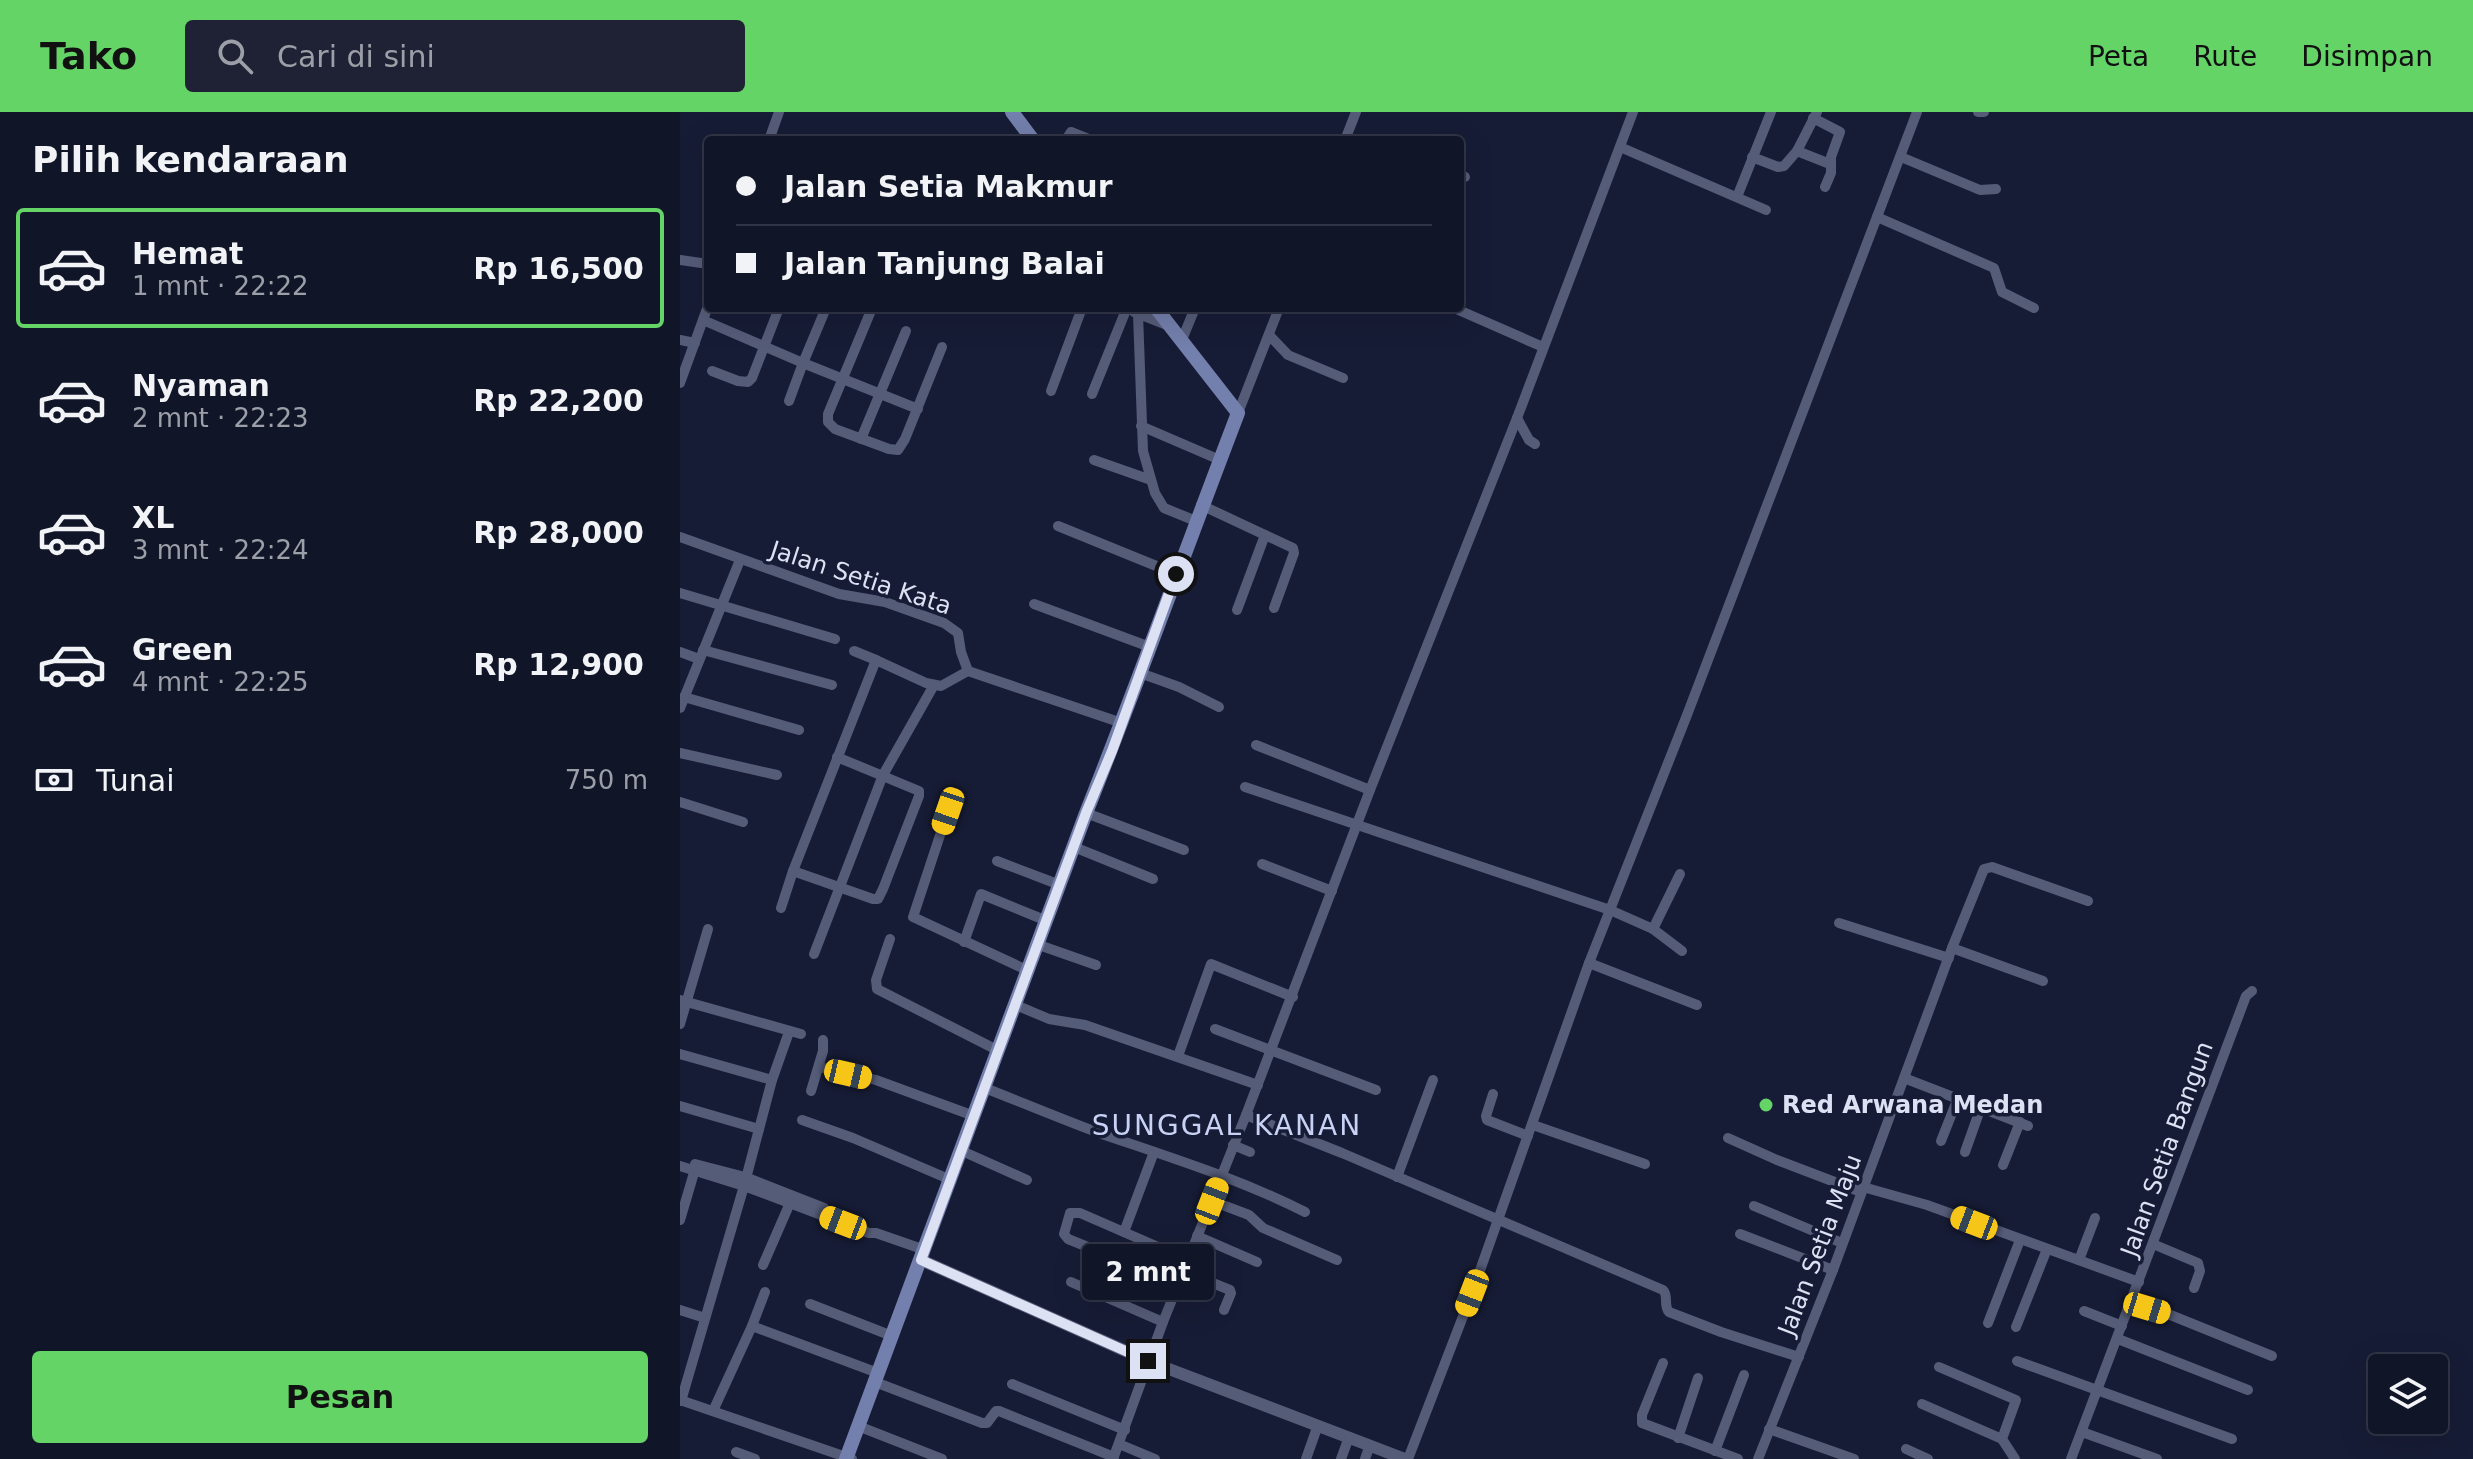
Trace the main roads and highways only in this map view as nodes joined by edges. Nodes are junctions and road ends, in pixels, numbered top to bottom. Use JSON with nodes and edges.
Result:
{"nodes":[{"id":1,"x":1012,"y":112,"type":"edge"},
{"id":2,"x":1030,"y":136,"type":"edge"},
{"id":3,"x":1159,"y":312,"type":"edge"},
{"id":4,"x":848,"y":1458,"type":"edge"}],
"edges":[{"from":1,"to":2,"type":"main road"},
{"from":3,"to":4,"type":"main road"}]}
